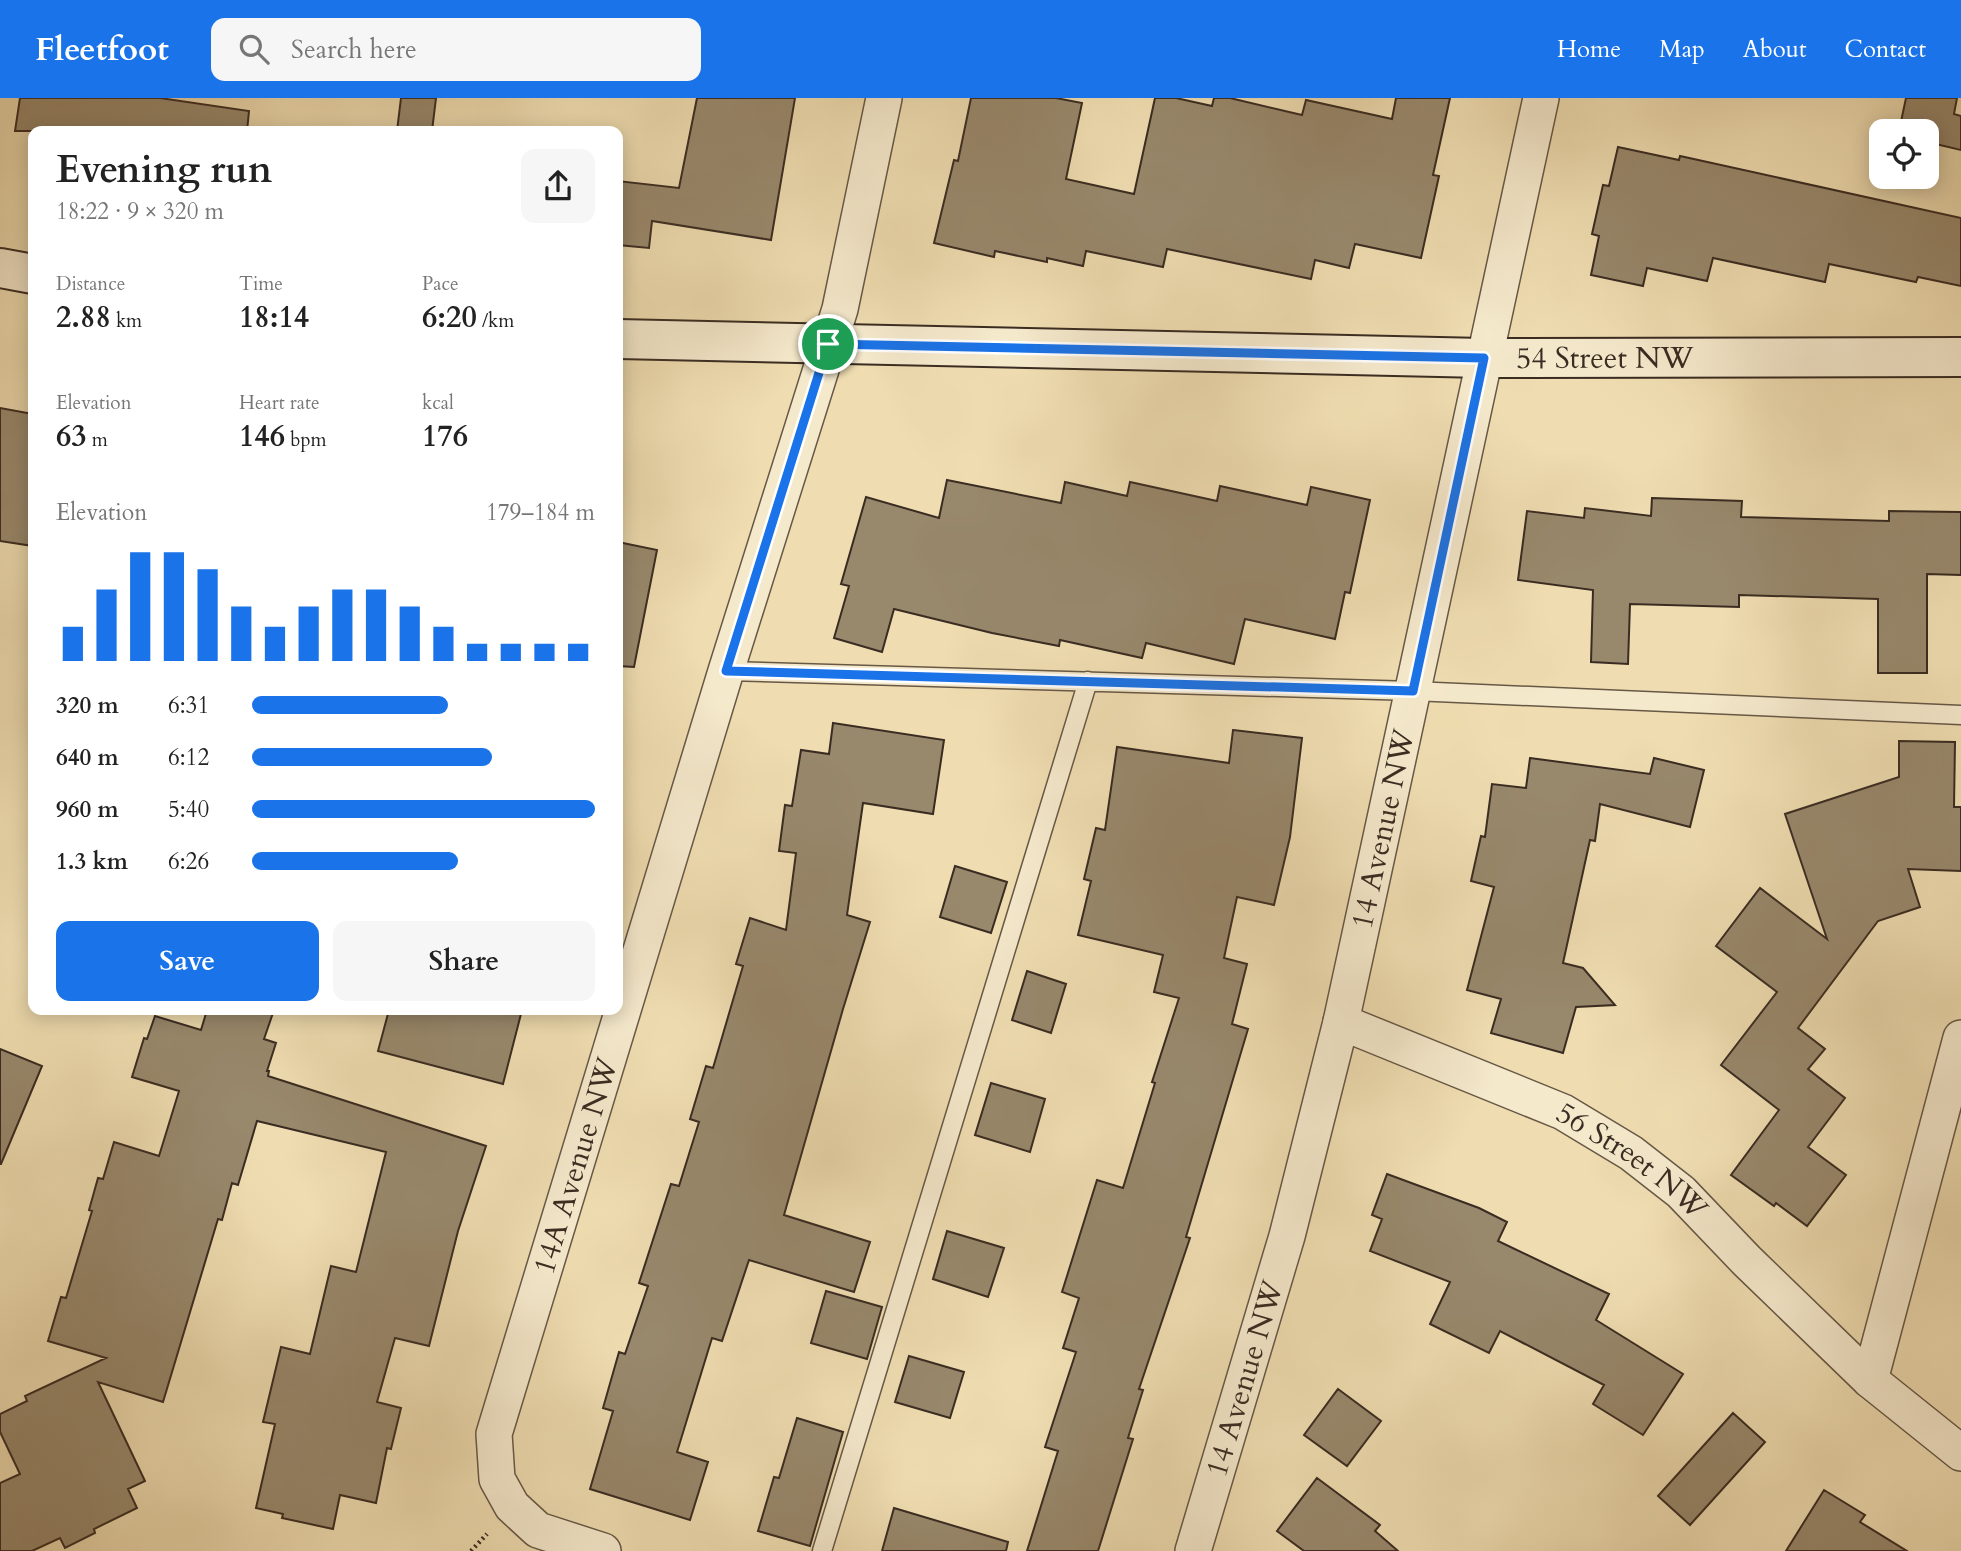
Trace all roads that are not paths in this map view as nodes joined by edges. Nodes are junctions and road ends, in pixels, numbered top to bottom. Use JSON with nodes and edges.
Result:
{"nodes":[{"id":1,"x":884,"y":98,"type":"edge"},
{"id":2,"x":1541,"y":98,"type":"edge"},
{"id":3,"x":0,"y":268,"type":"edge"},
{"id":4,"x":28,"y":273,"type":"edge"},
{"id":5,"x":623,"y":339,"type":"edge"},
{"id":6,"x":828,"y":344,"type":"junction"},
{"id":7,"x":1961,"y":357,"type":"edge"},
{"id":8,"x":1484,"y":358,"type":"junction"},
{"id":9,"x":726,"y":671,"type":"junction"},
{"id":10,"x":1088,"y":681,"type":"junction"},
{"id":11,"x":1413,"y":691,"type":"junction"},
{"id":12,"x":1961,"y":715,"type":"edge"},
{"id":13,"x":623,"y":1010,"type":"edge"},
{"id":14,"x":621,"y":1015,"type":"edge"},
{"id":15,"x":1340,"y":1023,"type":"junction"},
{"id":16,"x":1961,"y":1038,"type":"edge"},
{"id":17,"x":1870,"y":1380,"type":"junction"},
{"id":18,"x":1961,"y":1452,"type":"edge"},
{"id":19,"x":603,"y":1551,"type":"edge"},
{"id":20,"x":822,"y":1551,"type":"edge"},
{"id":21,"x":1193,"y":1551,"type":"edge"}],
"edges":[{"from":1,"to":6,"type":"street","name":"14A Avenue NW"},
{"from":2,"to":8,"type":"street","name":"14 Avenue NW"},
{"from":3,"to":4,"type":"street"},
{"from":5,"to":6,"type":"street","name":"54 Street NW"},
{"from":6,"to":8,"type":"street","name":"54 Street NW"},
{"from":6,"to":9,"type":"street","name":"14A Avenue NW"},
{"from":7,"to":8,"type":"street","name":"54 Street NW"},
{"from":8,"to":11,"type":"street","name":"14 Avenue NW"},
{"from":9,"to":10,"type":"lane"},
{"from":9,"to":13,"type":"street","name":"14A Avenue NW"},
{"from":10,"to":11,"type":"lane"},
{"from":10,"to":20,"type":"lane"},
{"from":11,"to":12,"type":"lane"},
{"from":11,"to":15,"type":"street","name":"14 Avenue NW"},
{"from":14,"to":19,"type":"street","name":"14A Avenue NW"},
{"from":15,"to":17,"type":"street","name":"56 Street NW"},
{"from":15,"to":21,"type":"street","name":"14 Avenue NW"},
{"from":16,"to":17,"type":"street"},
{"from":17,"to":18,"type":"street","name":"56 Street NW"}]}
